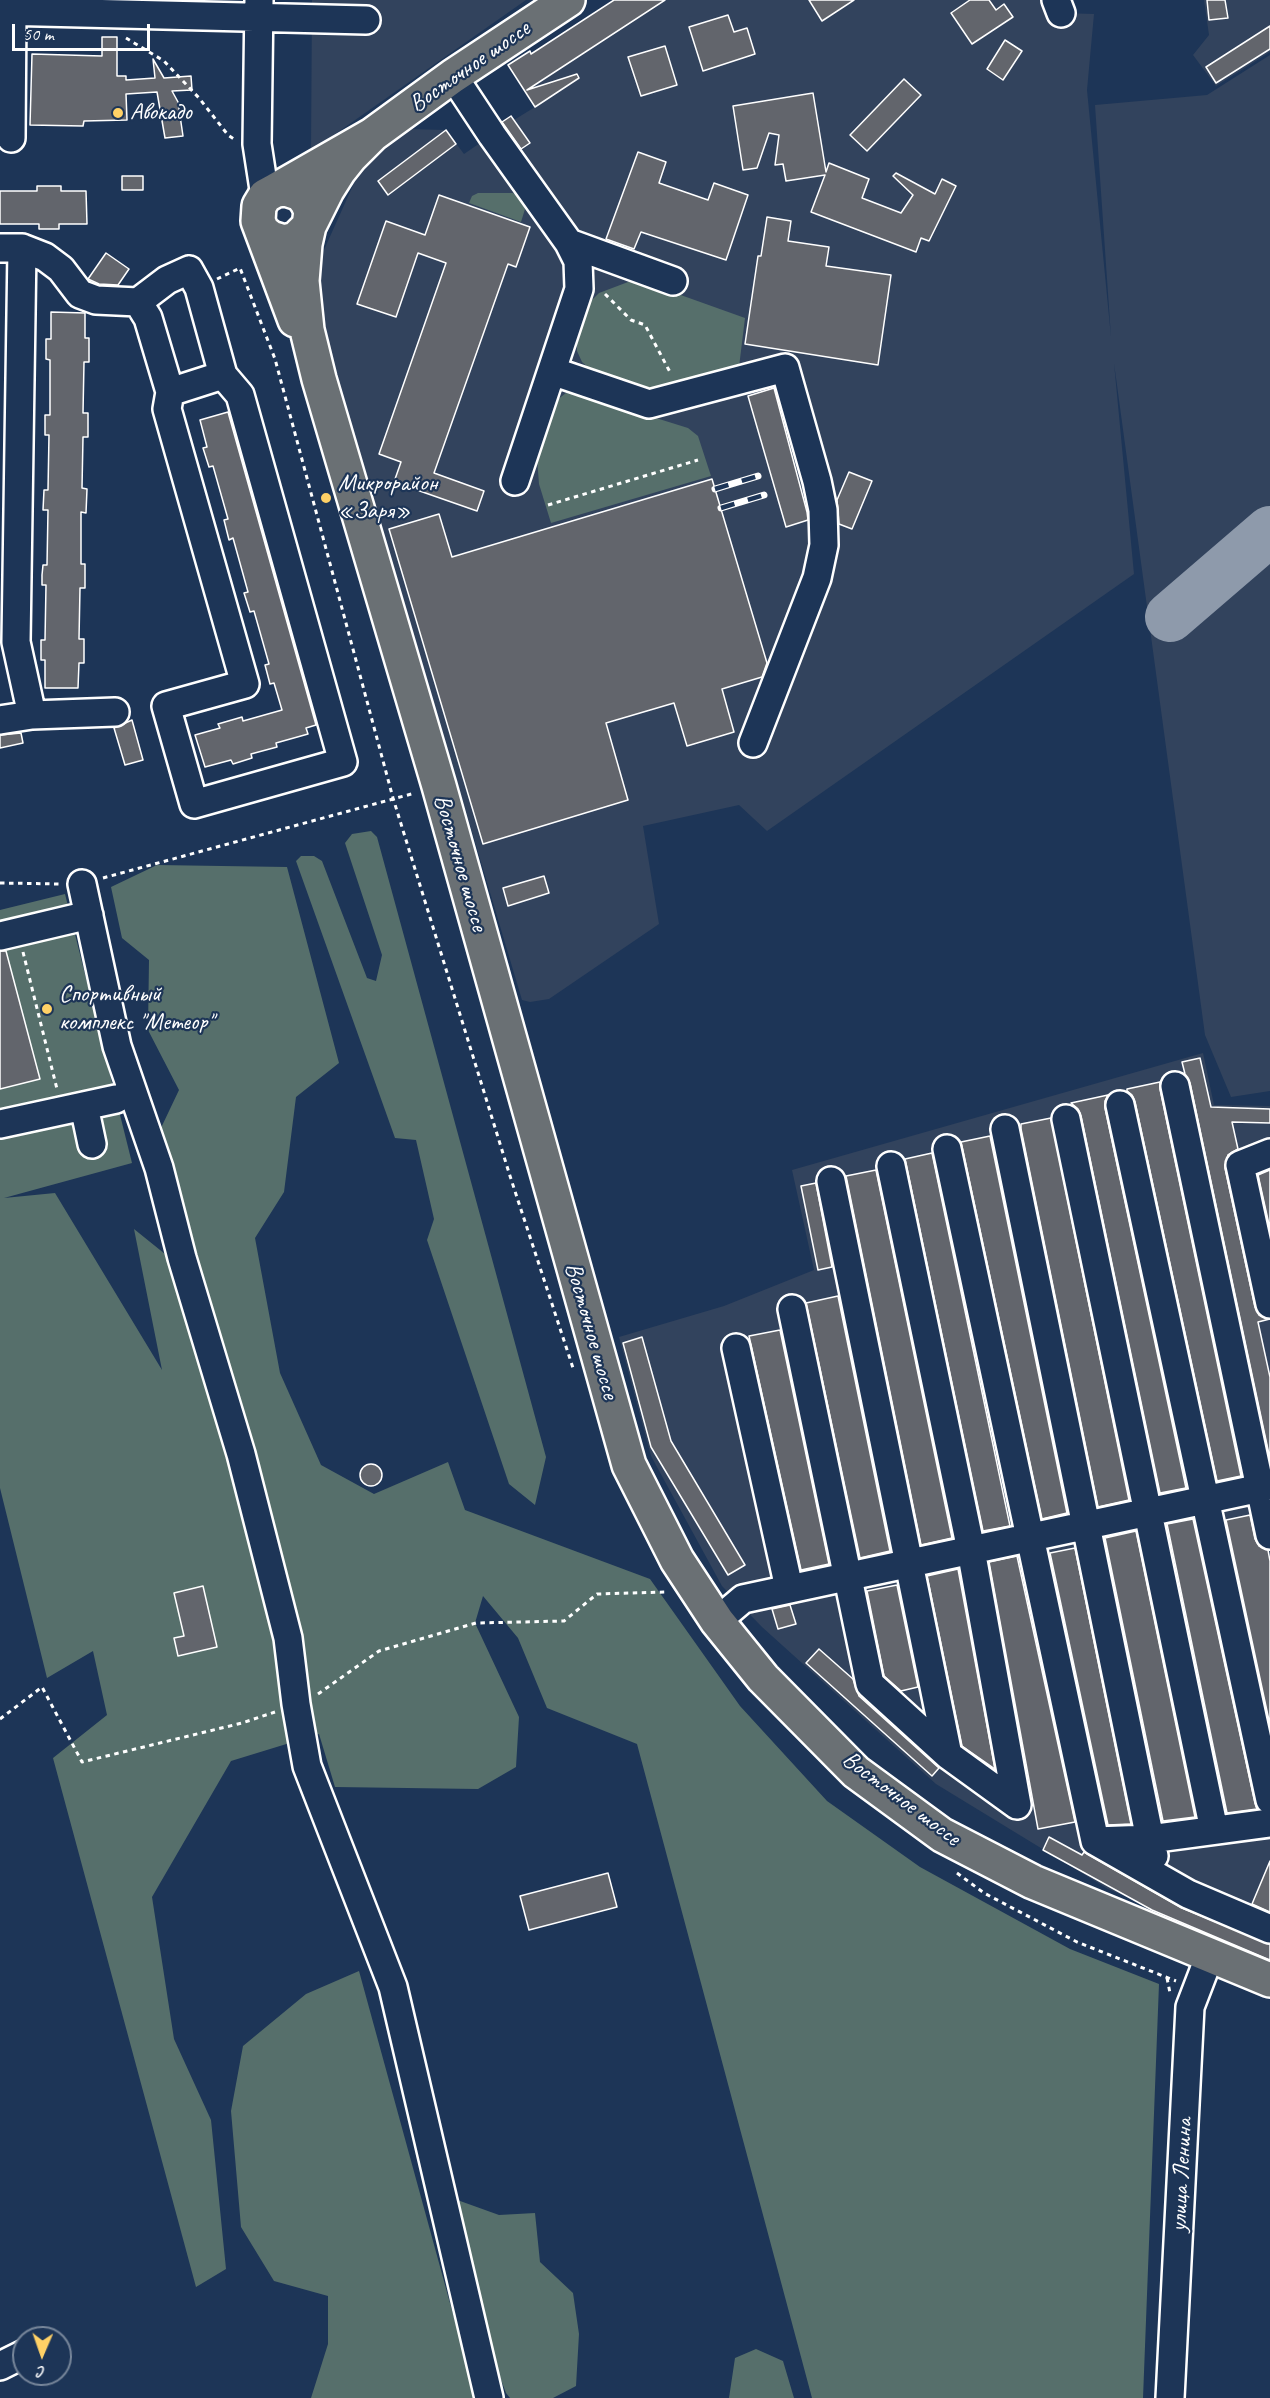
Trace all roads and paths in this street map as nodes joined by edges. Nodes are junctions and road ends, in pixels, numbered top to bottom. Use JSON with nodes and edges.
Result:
{"nodes":[{"id":1,"x":568,"y":0,"type":"edge"},
{"id":2,"x":100,"y":6,"type":"edge"},
{"id":3,"x":259,"y":9,"type":"edge"},
{"id":4,"x":6,"y":11,"type":"edge"},
{"id":5,"x":366,"y":20,"type":"dead end"},
{"id":6,"x":119,"y":34,"type":"dead end"},
{"id":7,"x":453,"y":76,"type":"junction"},
{"id":8,"x":372,"y":135,"type":"junction"},
{"id":9,"x":11,"y":138,"type":"dead end"},
{"id":10,"x":241,"y":143,"type":"dead end"},
{"id":11,"x":266,"y":202,"type":"junction"},
{"id":12,"x":309,"y":226,"type":"junction"},
{"id":13,"x":569,"y":243,"type":"junction"},
{"id":14,"x":11,"y":248,"type":"edge"},
{"id":15,"x":240,"y":268,"type":"dead end"},
{"id":16,"x":673,"y":281,"type":"dead end"},
{"id":17,"x":605,"y":294,"type":"dead end"},
{"id":18,"x":138,"y":302,"type":"junction"},
{"id":19,"x":552,"y":371,"type":"junction"},
{"id":20,"x":223,"y":375,"type":"junction"},
{"id":21,"x":319,"y":379,"type":"junction"},
{"id":22,"x":674,"y":381,"type":"dead end"},
{"id":23,"x":170,"y":392,"type":"junction"},
{"id":24,"x":698,"y":460,"type":"dead end"},
{"id":25,"x":9,"y":476,"type":"edge"},
{"id":26,"x":515,"y":481,"type":"dead end"},
{"id":27,"x":548,"y":505,"type":"dead end"},
{"id":28,"x":115,"y":712,"type":"dead end"},
{"id":29,"x":32,"y":715,"type":"junction"},
{"id":30,"x":0,"y":720,"type":"edge"},
{"id":31,"x":753,"y":743,"type":"dead end"},
{"id":32,"x":439,"y":786,"type":"junction"},
{"id":33,"x":394,"y":799,"type":"junction"},
{"id":34,"x":0,"y":883,"type":"edge"},
{"id":35,"x":82,"y":884,"type":"junction"},
{"id":36,"x":89,"y":915,"type":"junction"},
{"id":37,"x":9,"y":933,"type":"edge"},
{"id":38,"x":1175,"y":1086,"type":"dead end"},
{"id":39,"x":116,"y":1099,"type":"dead end"},
{"id":40,"x":1120,"y":1104,"type":"dead end"},
{"id":41,"x":73,"y":1108,"type":"junction"},
{"id":42,"x":1066,"y":1119,"type":"dead end"},
{"id":43,"x":0,"y":1124,"type":"edge"},
{"id":44,"x":1005,"y":1129,"type":"dead end"},
{"id":45,"x":92,"y":1144,"type":"dead end"},
{"id":46,"x":947,"y":1149,"type":"dead end"},
{"id":47,"x":1270,"y":1153,"type":"edge"},
{"id":48,"x":891,"y":1166,"type":"dead end"},
{"id":49,"x":831,"y":1181,"type":"dead end"},
{"id":50,"x":1270,"y":1304,"type":"edge"},
{"id":51,"x":792,"y":1309,"type":"dead end"},
{"id":52,"x":736,"y":1348,"type":"dead end"},
{"id":53,"x":576,"y":1375,"type":"dead end"},
{"id":54,"x":1265,"y":1488,"type":"edge"},
{"id":55,"x":1205,"y":1500,"type":"junction"},
{"id":56,"x":1148,"y":1512,"type":"junction"},
{"id":57,"x":1086,"y":1526,"type":"junction"},
{"id":58,"x":1270,"y":1535,"type":"edge"},
{"id":59,"x":1030,"y":1538,"type":"junction"},
{"id":60,"x":971,"y":1550,"type":"junction"},
{"id":61,"x":909,"y":1564,"type":"junction"},
{"id":62,"x":847,"y":1576,"type":"junction"},
{"id":63,"x":789,"y":1588,"type":"junction"},
{"id":64,"x":674,"y":1592,"type":"dead end"},
{"id":65,"x":717,"y":1621,"type":"junction"},
{"id":66,"x":296,"y":1704,"type":"junction"},
{"id":67,"x":0,"y":1719,"type":"edge"},
{"id":68,"x":948,"y":1755,"type":"junction"},
{"id":69,"x":1270,"y":1800,"type":"edge"},
{"id":70,"x":1270,"y":1823,"type":"edge"},
{"id":71,"x":1214,"y":1830,"type":"junction"},
{"id":72,"x":1150,"y":1839,"type":"junction"},
{"id":73,"x":1095,"y":1841,"type":"junction"},
{"id":74,"x":950,"y":1868,"type":"dead end"},
{"id":75,"x":1158,"y":1878,"type":"junction"},
{"id":76,"x":1270,"y":1929,"type":"edge"},
{"id":77,"x":1210,"y":1955,"type":"junction"},
{"id":78,"x":1270,"y":1980,"type":"edge"},
{"id":79,"x":1197,"y":1990,"type":"junction"},
{"id":80,"x":489,"y":2398,"type":"edge"},
{"id":81,"x":1170,"y":2398,"type":"edge"}],
"edges":[{"from":1,"to":7,"type":"main road","name":"Восточное шоссе"},
{"from":2,"to":3,"type":"street"},
{"from":2,"to":4,"type":"street"},
{"from":3,"to":5,"type":"street"},
{"from":3,"to":11,"type":"street"},
{"from":4,"to":9,"type":"street"},
{"from":6,"to":10,"type":"path"},
{"from":7,"to":8,"type":"main road","name":"Восточное шоссе"},
{"from":7,"to":13,"type":"street"},
{"from":8,"to":11,"type":"main road","name":"Восточное шоссе"},
{"from":8,"to":12,"type":"main road","name":"Восточное шоссе"},
{"from":11,"to":12,"type":"main road"},
{"from":11,"to":12,"type":"main road"},
{"from":11,"to":21,"type":"main road","name":"Восточное шоссе"},
{"from":12,"to":21,"type":"main road","name":"Восточное шоссе"},
{"from":13,"to":16,"type":"street"},
{"from":13,"to":19,"type":"street"},
{"from":14,"to":18,"type":"street"},
{"from":14,"to":25,"type":"street"},
{"from":15,"to":33,"type":"path"},
{"from":17,"to":22,"type":"path"},
{"from":18,"to":20,"type":"street"},
{"from":18,"to":23,"type":"street"},
{"from":19,"to":26,"type":"street"},
{"from":19,"to":31,"type":"street"},
{"from":20,"to":23,"type":"street"},
{"from":20,"to":23,"type":"street"},
{"from":21,"to":32,"type":"main road","name":"Восточное шоссе"},
{"from":24,"to":27,"type":"path"},
{"from":25,"to":29,"type":"street"},
{"from":28,"to":29,"type":"street"},
{"from":29,"to":30,"type":"street"},
{"from":32,"to":33,"type":"path"},
{"from":32,"to":65,"type":"main road","name":"Восточное шоссе"},
{"from":33,"to":35,"type":"path"},
{"from":33,"to":53,"type":"path"},
{"from":34,"to":35,"type":"path"},
{"from":35,"to":36,"type":"street"},
{"from":36,"to":37,"type":"street"},
{"from":36,"to":66,"type":"street"},
{"from":37,"to":41,"type":"path"},
{"from":38,"to":54,"type":"street"},
{"from":39,"to":41,"type":"street"},
{"from":40,"to":55,"type":"street"},
{"from":41,"to":43,"type":"street"},
{"from":41,"to":45,"type":"street"},
{"from":42,"to":56,"type":"street"},
{"from":44,"to":57,"type":"street"},
{"from":46,"to":59,"type":"street"},
{"from":47,"to":50,"type":"street"},
{"from":48,"to":60,"type":"street"},
{"from":49,"to":61,"type":"street"},
{"from":51,"to":62,"type":"street"},
{"from":52,"to":63,"type":"street"},
{"from":54,"to":55,"type":"street"},
{"from":54,"to":58,"type":"street"},
{"from":55,"to":56,"type":"street"},
{"from":55,"to":69,"type":"street"},
{"from":56,"to":57,"type":"street"},
{"from":56,"to":71,"type":"street"},
{"from":57,"to":59,"type":"street"},
{"from":57,"to":72,"type":"street"},
{"from":59,"to":60,"type":"street"},
{"from":59,"to":73,"type":"street"},
{"from":60,"to":61,"type":"street"},
{"from":60,"to":68,"type":"street"},
{"from":61,"to":62,"type":"street"},
{"from":61,"to":68,"type":"street"},
{"from":62,"to":63,"type":"street"},
{"from":62,"to":68,"type":"street"},
{"from":63,"to":65,"type":"street"},
{"from":64,"to":66,"type":"path"},
{"from":65,"to":77,"type":"main road","name":"Восточное шоссе"},
{"from":66,"to":67,"type":"path"},
{"from":66,"to":80,"type":"street"},
{"from":70,"to":71,"type":"street"},
{"from":71,"to":72,"type":"street"},
{"from":72,"to":73,"type":"street"},
{"from":72,"to":75,"type":"street"},
{"from":73,"to":75,"type":"street"},
{"from":74,"to":79,"type":"path"},
{"from":75,"to":76,"type":"street"},
{"from":77,"to":78,"type":"main road","name":"Восточное шоссе"},
{"from":77,"to":79,"type":"street","name":"улица Ленина"},
{"from":79,"to":81,"type":"street","name":"улица Ленина"}]}
